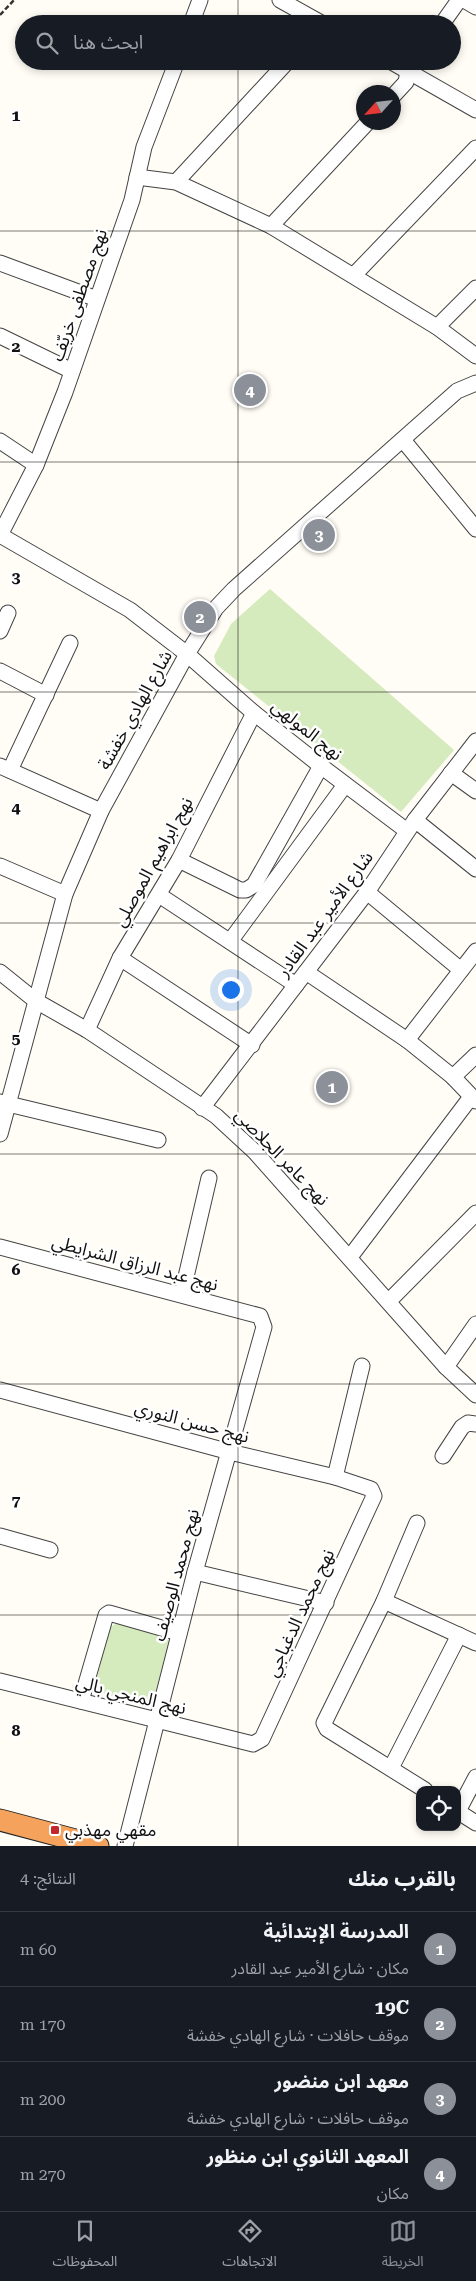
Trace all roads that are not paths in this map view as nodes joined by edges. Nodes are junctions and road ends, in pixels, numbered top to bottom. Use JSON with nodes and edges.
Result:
{"nodes":[{"id":1,"x":200,"y":0,"type":"edge"},
{"id":2,"x":280,"y":0,"type":"edge"},
{"id":3,"x":458,"y":0,"type":"edge"},
{"id":4,"x":464,"y":0,"type":"edge"},
{"id":5,"x":476,"y":7,"type":"edge"},
{"id":6,"x":194,"y":15,"type":"edge"},
{"id":7,"x":307,"y":15,"type":"edge"},
{"id":8,"x":448,"y":15,"type":"edge"},
{"id":9,"x":174,"y":70,"type":"edge"},
{"id":10,"x":280,"y":70,"type":"edge"},
{"id":11,"x":410,"y":70,"type":"edge"},
{"id":12,"x":417,"y":70,"type":"edge"},
{"id":13,"x":401,"y":87,"type":"edge"},
{"id":14,"x":476,"y":110,"type":"edge"},
{"id":15,"x":361,"y":130,"type":"edge"},
{"id":16,"x":476,"y":148,"type":"edge"},
{"id":17,"x":137,"y":177,"type":"junction"},
{"id":18,"x":176,"y":182,"type":"junction"},
{"id":19,"x":271,"y":226,"type":"junction"},
{"id":20,"x":0,"y":263,"type":"edge"},
{"id":21,"x":354,"y":275,"type":"junction"},
{"id":22,"x":476,"y":288,"type":"edge"},
{"id":23,"x":97,"y":299,"type":"junction"},
{"id":24,"x":437,"y":327,"type":"junction"},
{"id":25,"x":0,"y":336,"type":"edge"},
{"id":26,"x":476,"y":356,"type":"edge"},
{"id":27,"x":72,"y":371,"type":"junction"},
{"id":28,"x":476,"y":383,"type":"edge"},
{"id":29,"x":403,"y":440,"type":"junction"},
{"id":30,"x":0,"y":441,"type":"edge"},
{"id":31,"x":36,"y":465,"type":"junction"},
{"id":32,"x":476,"y":529,"type":"edge"},
{"id":33,"x":0,"y":535,"type":"edge"},
{"id":34,"x":8,"y":613,"type":"dead end"},
{"id":35,"x":0,"y":631,"type":"edge"},
{"id":36,"x":70,"y":643,"type":"dead end"},
{"id":37,"x":187,"y":654,"type":"junction"},
{"id":38,"x":0,"y":672,"type":"edge"},
{"id":39,"x":46,"y":695,"type":"junction"},
{"id":40,"x":254,"y":712,"type":"junction"},
{"id":41,"x":476,"y":741,"type":"edge"},
{"id":42,"x":321,"y":766,"type":"junction"},
{"id":43,"x":5,"y":768,"type":"edge"},
{"id":44,"x":451,"y":773,"type":"junction"},
{"id":45,"x":345,"y":785,"type":"junction"},
{"id":46,"x":476,"y":791,"type":"edge"},
{"id":47,"x":102,"y":811,"type":"junction"},
{"id":48,"x":411,"y":826,"type":"junction"},
{"id":49,"x":179,"y":860,"type":"junction"},
{"id":50,"x":0,"y":866,"type":"edge"},
{"id":51,"x":476,"y":869,"type":"edge"},
{"id":52,"x":367,"y":892,"type":"junction"},
{"id":53,"x":64,"y":894,"type":"junction"},
{"id":54,"x":159,"y":895,"type":"junction"},
{"id":55,"x":231,"y":940,"type":"junction"},
{"id":56,"x":476,"y":951,"type":"edge"},
{"id":57,"x":120,"y":958,"type":"junction"},
{"id":58,"x":461,"y":970,"type":"junction"},
{"id":59,"x":0,"y":972,"type":"edge"},
{"id":60,"x":306,"y":972,"type":"junction"},
{"id":61,"x":296,"y":985,"type":"junction"},
{"id":62,"x":36,"y":1001,"type":"junction"},
{"id":63,"x":87,"y":1030,"type":"junction"},
{"id":64,"x":406,"y":1040,"type":"junction"},
{"id":65,"x":252,"y":1045,"type":"junction"},
{"id":66,"x":476,"y":1055,"type":"edge"},
{"id":67,"x":454,"y":1077,"type":"junction"},
{"id":68,"x":474,"y":1099,"type":"edge"},
{"id":69,"x":4,"y":1103,"type":"edge"},
{"id":70,"x":202,"y":1108,"type":"junction"},
{"id":71,"x":0,"y":1134,"type":"edge"},
{"id":72,"x":158,"y":1140,"type":"dead end"},
{"id":73,"x":209,"y":1178,"type":"dead end"},
{"id":74,"x":476,"y":1213,"type":"edge"},
{"id":75,"x":0,"y":1246,"type":"edge"},
{"id":76,"x":350,"y":1257,"type":"junction"},
{"id":77,"x":182,"y":1294,"type":"junction"},
{"id":78,"x":389,"y":1301,"type":"junction"},
{"id":79,"x":260,"y":1316,"type":"joint"},
{"id":80,"x":476,"y":1324,"type":"edge"},
{"id":81,"x":362,"y":1366,"type":"dead end"},
{"id":82,"x":446,"y":1367,"type":"junction"},
{"id":83,"x":0,"y":1390,"type":"edge"},
{"id":84,"x":476,"y":1395,"type":"edge"},
{"id":85,"x":476,"y":1424,"type":"edge"},
{"id":86,"x":230,"y":1452,"type":"junction"},
{"id":87,"x":443,"y":1456,"type":"dead end"},
{"id":88,"x":335,"y":1477,"type":"junction"},
{"id":89,"x":373,"y":1492,"type":"joint"},
{"id":90,"x":417,"y":1524,"type":"dead end"},
{"id":91,"x":0,"y":1536,"type":"edge"},
{"id":92,"x":50,"y":1550,"type":"dead end"},
{"id":93,"x":195,"y":1572,"type":"junction"},
{"id":94,"x":384,"y":1601,"type":"junction"},
{"id":95,"x":326,"y":1603,"type":"junction"},
{"id":96,"x":179,"y":1633,"type":"junction"},
{"id":97,"x":459,"y":1636,"type":"junction"},
{"id":98,"x":476,"y":1644,"type":"edge"},
{"id":99,"x":0,"y":1681,"type":"edge"},
{"id":100,"x":81,"y":1701,"type":"junction"},
{"id":101,"x":156,"y":1721,"type":"junction"},
{"id":102,"x":253,"y":1744,"type":"joint"},
{"id":103,"x":392,"y":1768,"type":"junction"},
{"id":104,"x":476,"y":1777,"type":"edge"},
{"id":105,"x":419,"y":1786,"type":"edge"},
{"id":106,"x":461,"y":1805,"type":"edge"},
{"id":107,"x":461,"y":1813,"type":"edge"},
{"id":108,"x":0,"y":1820,"type":"edge"},
{"id":109,"x":476,"y":1823,"type":"edge"},
{"id":110,"x":98,"y":1846,"type":"edge"},
{"id":111,"x":125,"y":1846,"type":"edge"}],
"edges":[{"from":1,"to":6,"type":"street"},
{"from":2,"to":7,"type":"street"},
{"from":3,"to":8,"type":"street"},
{"from":4,"to":5,"type":"street"},
{"from":9,"to":17,"type":"street","name":"نهج مصطفى خريّف"},
{"from":10,"to":18,"type":"street"},
{"from":11,"to":13,"type":"street"},
{"from":12,"to":14,"type":"street"},
{"from":15,"to":19,"type":"street"},
{"from":16,"to":21,"type":"street"},
{"from":17,"to":18,"type":"street"},
{"from":17,"to":23,"type":"street","name":"نهج مصطفى خريّف"},
{"from":18,"to":19,"type":"street"},
{"from":19,"to":21,"type":"street"},
{"from":20,"to":23,"type":"street"},
{"from":21,"to":24,"type":"street"},
{"from":22,"to":24,"type":"street"},
{"from":23,"to":27,"type":"street","name":"نهج مصطفى خريّف"},
{"from":24,"to":26,"type":"street"},
{"from":25,"to":27,"type":"street"},
{"from":27,"to":31,"type":"street","name":"نهج مصطفى خريّف"},
{"from":28,"to":29,"type":"street","name":"شارع الهادي خفشة"},
{"from":29,"to":32,"type":"street"},
{"from":29,"to":37,"type":"street","name":"شارع الهادي خفشة"},
{"from":30,"to":31,"type":"street"},
{"from":31,"to":33,"type":"street","name":"نهج مصطفى خريّف"},
{"from":33,"to":37,"type":"street","name":"نهج المولهي"},
{"from":34,"to":35,"type":"street"},
{"from":36,"to":39,"type":"street"},
{"from":37,"to":40,"type":"street","name":"نهج المولهي"},
{"from":37,"to":47,"type":"street","name":"شارع الهادي خفشة"},
{"from":38,"to":39,"type":"street"},
{"from":39,"to":43,"type":"street"},
{"from":40,"to":42,"type":"street","name":"نهج المولهي"},
{"from":40,"to":49,"type":"street","name":"نهج ابراهيم الموصلي"},
{"from":41,"to":44,"type":"street","name":"شارع الأمير عبد القادر"},
{"from":42,"to":45,"type":"street","name":"نهج المولهي"},
{"from":42,"to":49,"type":"street"},
{"from":43,"to":47,"type":"street"},
{"from":44,"to":46,"type":"street"},
{"from":44,"to":48,"type":"street","name":"شارع الأمير عبد القادر"},
{"from":45,"to":48,"type":"street","name":"نهج المولهي"},
{"from":45,"to":55,"type":"street"},
{"from":47,"to":53,"type":"street","name":"شارع الهادي خفشة"},
{"from":48,"to":51,"type":"street","name":"نهج المولهي"},
{"from":48,"to":52,"type":"street","name":"شارع الأمير عبد القادر"},
{"from":49,"to":54,"type":"street","name":"نهج ابراهيم الموصلي"},
{"from":50,"to":53,"type":"street"},
{"from":52,"to":58,"type":"street"},
{"from":52,"to":60,"type":"street","name":"شارع الأمير عبد القادر"},
{"from":53,"to":62,"type":"street","name":"شارع الهادي خفشة"},
{"from":54,"to":55,"type":"street"},
{"from":54,"to":57,"type":"street","name":"نهج ابراهيم الموصلي"},
{"from":55,"to":61,"type":"street"},
{"from":56,"to":58,"type":"street"},
{"from":57,"to":63,"type":"street","name":"نهج ابراهيم الموصلي"},
{"from":57,"to":65,"type":"street"},
{"from":58,"to":64,"type":"street"},
{"from":59,"to":62,"type":"street","name":"نهج عامر الجلاصي"},
{"from":60,"to":61,"type":"street","name":"شارع الأمير عبد القادر"},
{"from":60,"to":64,"type":"street"},
{"from":61,"to":65,"type":"street","name":"شارع الأمير عبد القادر"},
{"from":62,"to":63,"type":"street","name":"نهج عامر الجلاصي"},
{"from":62,"to":69,"type":"street","name":"شارع الهادي خفشة"},
{"from":63,"to":70,"type":"street","name":"نهج عامر الجلاصي"},
{"from":64,"to":67,"type":"street"},
{"from":65,"to":70,"type":"street","name":"شارع الأمير عبد القادر"},
{"from":66,"to":67,"type":"street"},
{"from":67,"to":68,"type":"street"},
{"from":68,"to":76,"type":"street"},
{"from":69,"to":71,"type":"street","name":"شارع الهادي خفشة"},
{"from":69,"to":72,"type":"street"},
{"from":70,"to":76,"type":"street","name":"نهج عامر الجلاصي"},
{"from":73,"to":77,"type":"street"},
{"from":74,"to":78,"type":"street"},
{"from":75,"to":77,"type":"street","name":"نهج عبد الرزاق الشرايطي"},
{"from":76,"to":78,"type":"street","name":"نهج عامر الجلاصي"},
{"from":77,"to":79,"type":"street","name":"نهج عبد الرزاق الشرايطي"},
{"from":78,"to":82,"type":"street","name":"نهج عامر الجلاصي"},
{"from":79,"to":86,"type":"street","name":"نهج محمد الوصيف"},
{"from":80,"to":82,"type":"street"},
{"from":81,"to":88,"type":"street"},
{"from":82,"to":84,"type":"street","name":"نهج عامر الجلاصي"},
{"from":83,"to":86,"type":"street","name":"نهج حسن النوري"},
{"from":85,"to":87,"type":"street"},
{"from":86,"to":88,"type":"street","name":"نهج حسن النوري"},
{"from":86,"to":93,"type":"street","name":"نهج محمد الوصيف"},
{"from":88,"to":89,"type":"street","name":"نهج حسن النوري"},
{"from":89,"to":95,"type":"street","name":"نهج محمد الدغباجي"},
{"from":90,"to":94,"type":"street"},
{"from":91,"to":92,"type":"street"},
{"from":93,"to":95,"type":"street"},
{"from":93,"to":96,"type":"street","name":"نهج محمد الوصيف"},
{"from":94,"to":97,"type":"street"},
{"from":94,"to":103,"type":"street"},
{"from":95,"to":102,"type":"street","name":"نهج محمد الدغباجي"},
{"from":96,"to":100,"type":"street"},
{"from":96,"to":101,"type":"street","name":"نهج محمد الوصيف"},
{"from":97,"to":98,"type":"street"},
{"from":97,"to":103,"type":"street"},
{"from":99,"to":100,"type":"street","name":"نهج المنجي بالي"},
{"from":100,"to":101,"type":"street","name":"نهج المنجي بالي"},
{"from":101,"to":102,"type":"street","name":"نهج المنجي بالي"},
{"from":101,"to":111,"type":"street","name":"نهج محمد الوصيف"},
{"from":103,"to":105,"type":"street"},
{"from":104,"to":106,"type":"street"},
{"from":107,"to":109,"type":"street"},
{"from":108,"to":110,"type":"highway"}]}
